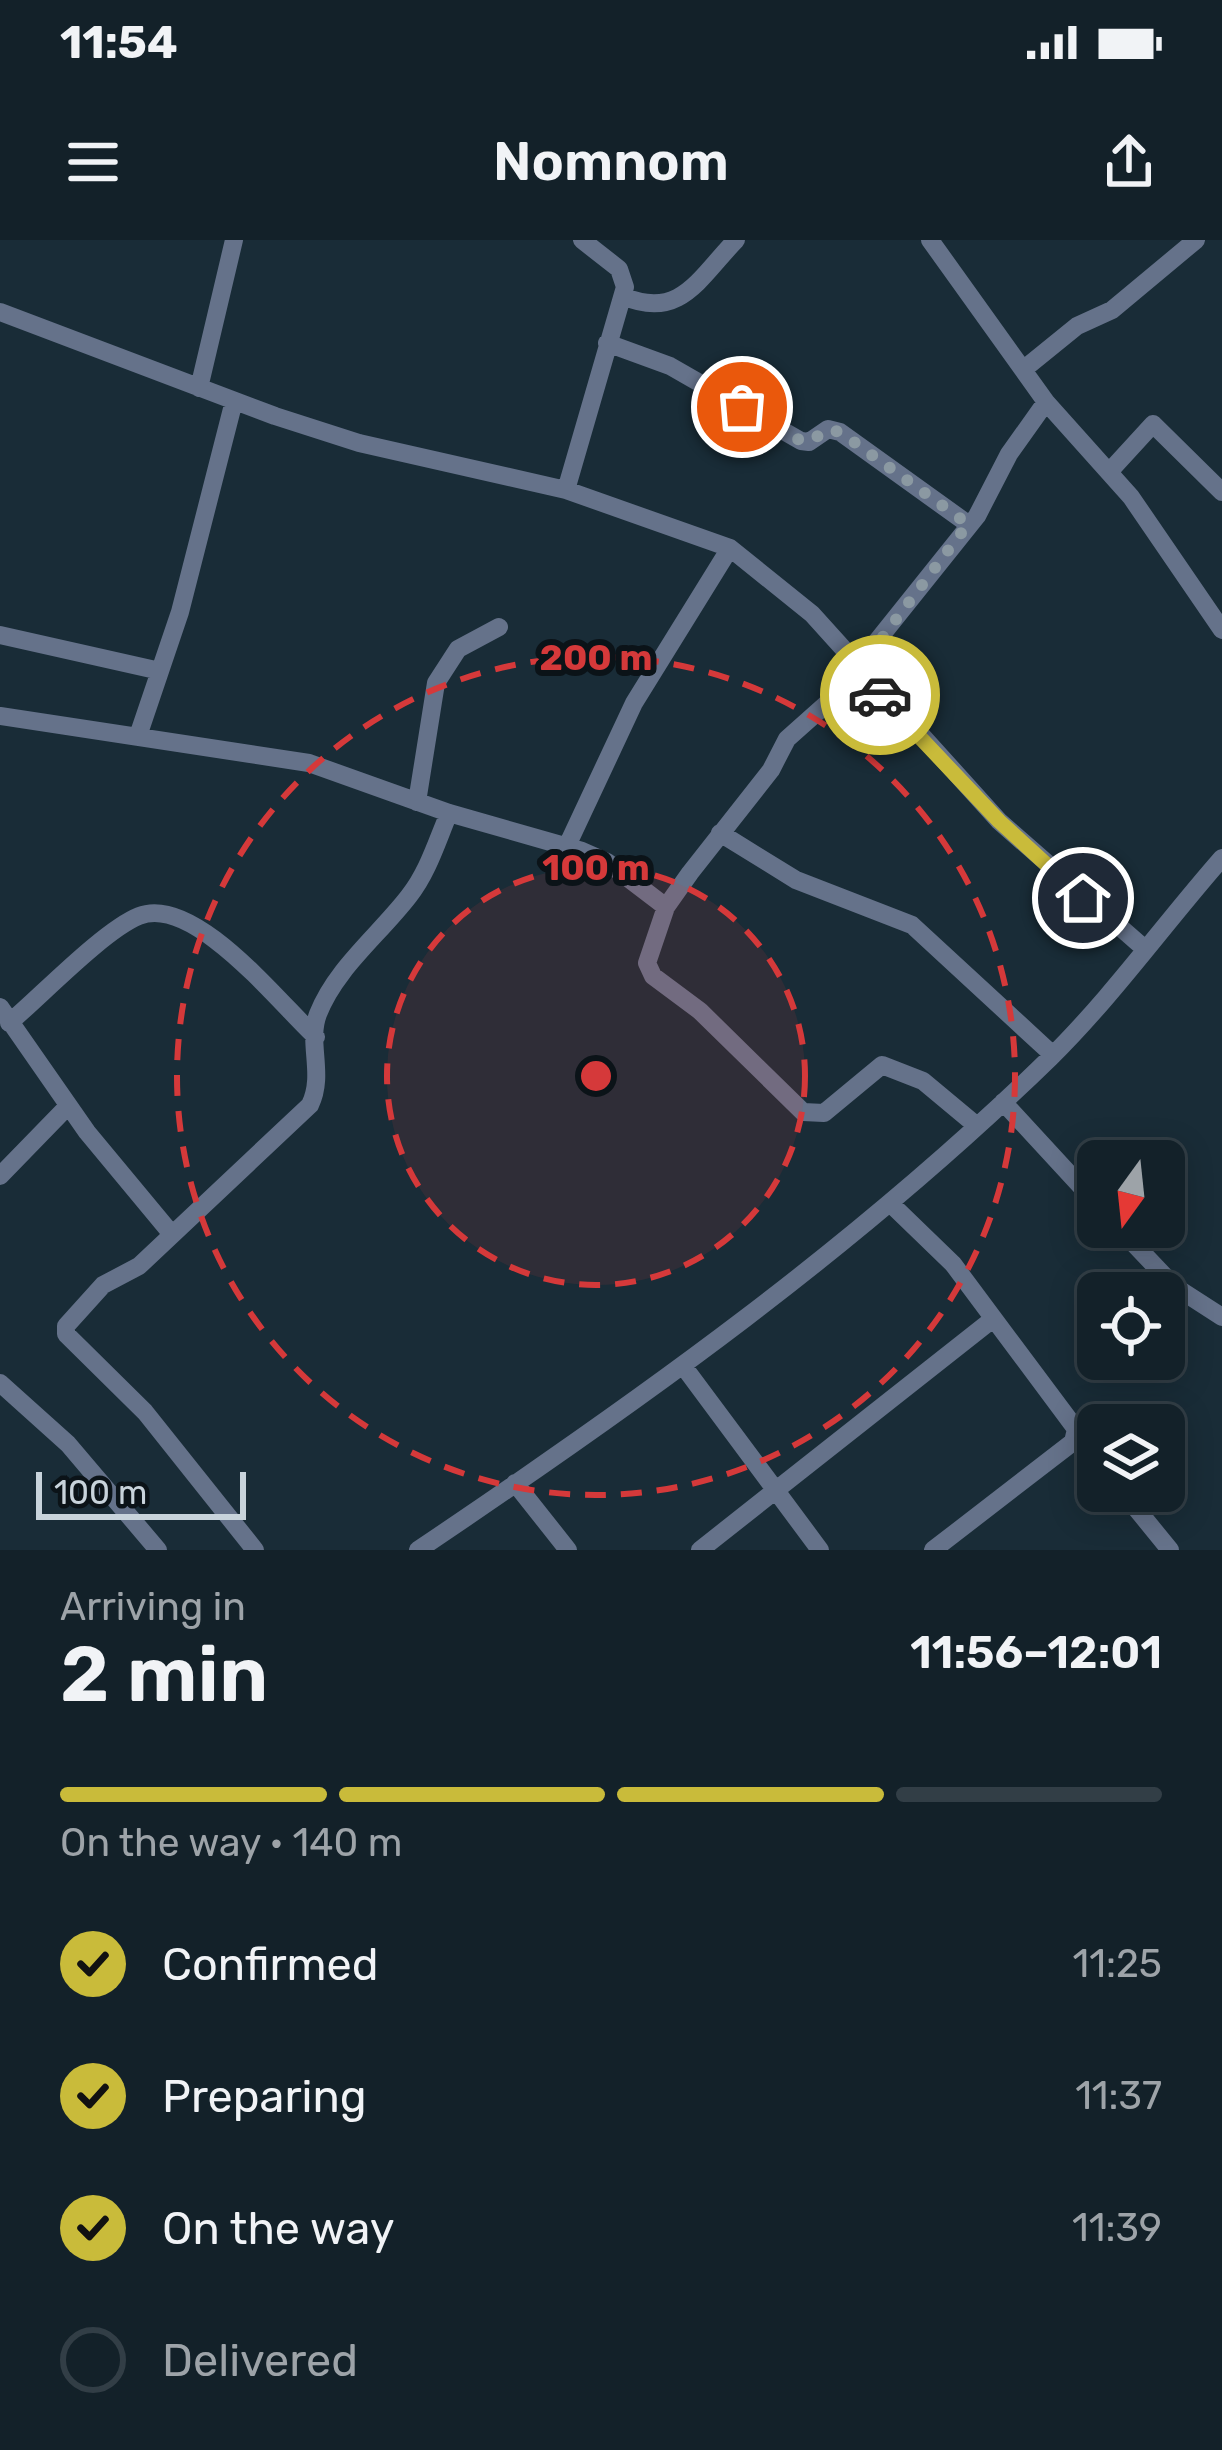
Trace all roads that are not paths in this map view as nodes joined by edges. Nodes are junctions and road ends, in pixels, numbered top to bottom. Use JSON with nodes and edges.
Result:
{"nodes":[{"id":1,"x":234,"y":240,"type":"edge"},
{"id":2,"x":582,"y":240,"type":"edge"},
{"id":3,"x":736,"y":240,"type":"edge"},
{"id":4,"x":930,"y":240,"type":"edge"},
{"id":5,"x":1196,"y":240,"type":"edge"},
{"id":6,"x":623,"y":296,"type":"junction"},
{"id":7,"x":0,"y":312,"type":"edge"},
{"id":8,"x":607,"y":344,"type":"junction"},
{"id":9,"x":1024,"y":369,"type":"junction"},
{"id":10,"x":199,"y":388,"type":"junction"},
{"id":11,"x":234,"y":400,"type":"junction"},
{"id":12,"x":1046,"y":402,"type":"junction"},
{"id":13,"x":1109,"y":472,"type":"junction"},
{"id":14,"x":566,"y":490,"type":"junction"},
{"id":15,"x":1222,"y":492,"type":"edge"},
{"id":16,"x":968,"y":524,"type":"junction"},
{"id":17,"x":730,"y":548,"type":"junction"},
{"id":18,"x":500,"y":627,"type":"dead end"},
{"id":19,"x":1222,"y":630,"type":"edge"},
{"id":20,"x":0,"y":635,"type":"edge"},
{"id":21,"x":858,"y":670,"type":"junction"},
{"id":22,"x":160,"y":671,"type":"junction"},
{"id":23,"x":0,"y":716,"type":"edge"},
{"id":24,"x":138,"y":736,"type":"junction"},
{"id":25,"x":417,"y":802,"type":"junction"},
{"id":26,"x":448,"y":813,"type":"junction"},
{"id":27,"x":720,"y":833,"type":"junction"},
{"id":28,"x":567,"y":846,"type":"junction"},
{"id":29,"x":1222,"y":858,"type":"edge"},
{"id":30,"x":666,"y":907,"type":"junction"},
{"id":31,"x":1145,"y":949,"type":"junction"},
{"id":32,"x":5,"y":1015,"type":"edge"},
{"id":33,"x":316,"y":1037,"type":"junction"},
{"id":34,"x":1053,"y":1055,"type":"junction"},
{"id":35,"x":1003,"y":1102,"type":"junction"},
{"id":36,"x":68,"y":1106,"type":"junction"},
{"id":37,"x":977,"y":1126,"type":"junction"},
{"id":38,"x":0,"y":1176,"type":"edge"},
{"id":39,"x":1077,"y":1182,"type":"edge"},
{"id":40,"x":891,"y":1204,"type":"junction"},
{"id":41,"x":170,"y":1232,"type":"junction"},
{"id":42,"x":1138,"y":1248,"type":"edge"},
{"id":43,"x":1222,"y":1317,"type":"edge"},
{"id":44,"x":993,"y":1318,"type":"junction"},
{"id":45,"x":684,"y":1366,"type":"junction"},
{"id":46,"x":0,"y":1383,"type":"edge"},
{"id":47,"x":1076,"y":1435,"type":"joint"},
{"id":48,"x":515,"y":1484,"type":"junction"},
{"id":49,"x":776,"y":1493,"type":"junction"},
{"id":50,"x":1139,"y":1512,"type":"edge"},
{"id":51,"x":158,"y":1550,"type":"edge"},
{"id":52,"x":255,"y":1550,"type":"edge"},
{"id":53,"x":418,"y":1550,"type":"edge"},
{"id":54,"x":568,"y":1550,"type":"edge"},
{"id":55,"x":700,"y":1550,"type":"edge"},
{"id":56,"x":820,"y":1550,"type":"edge"},
{"id":57,"x":933,"y":1550,"type":"edge"},
{"id":58,"x":1171,"y":1550,"type":"edge"}],
"edges":[{"from":1,"to":10,"type":"street"},
{"from":2,"to":6,"type":"street"},
{"from":3,"to":6,"type":"street"},
{"from":4,"to":9,"type":"street"},
{"from":5,"to":9,"type":"street"},
{"from":6,"to":8,"type":"street"},
{"from":7,"to":10,"type":"street"},
{"from":8,"to":14,"type":"street"},
{"from":8,"to":16,"type":"street"},
{"from":9,"to":12,"type":"street"},
{"from":10,"to":11,"type":"street"},
{"from":11,"to":14,"type":"street"},
{"from":11,"to":22,"type":"street"},
{"from":12,"to":13,"type":"street"},
{"from":12,"to":16,"type":"street"},
{"from":13,"to":15,"type":"street"},
{"from":13,"to":19,"type":"street"},
{"from":14,"to":17,"type":"street"},
{"from":16,"to":21,"type":"street"},
{"from":17,"to":21,"type":"street"},
{"from":17,"to":28,"type":"street"},
{"from":18,"to":25,"type":"street"},
{"from":20,"to":22,"type":"street"},
{"from":21,"to":27,"type":"street"},
{"from":21,"to":31,"type":"street"},
{"from":22,"to":24,"type":"street"},
{"from":23,"to":24,"type":"street"},
{"from":24,"to":25,"type":"street"},
{"from":25,"to":26,"type":"street"},
{"from":26,"to":28,"type":"street"},
{"from":26,"to":33,"type":"street"},
{"from":27,"to":30,"type":"street"},
{"from":27,"to":34,"type":"street"},
{"from":28,"to":30,"type":"street"},
{"from":29,"to":31,"type":"street"},
{"from":30,"to":37,"type":"street"},
{"from":31,"to":34,"type":"street"},
{"from":32,"to":33,"type":"street"},
{"from":32,"to":36,"type":"street"},
{"from":33,"to":41,"type":"street"},
{"from":34,"to":35,"type":"street"},
{"from":35,"to":37,"type":"street"},
{"from":35,"to":39,"type":"street"},
{"from":36,"to":38,"type":"street"},
{"from":36,"to":41,"type":"street"},
{"from":37,"to":40,"type":"street"},
{"from":40,"to":44,"type":"street"},
{"from":40,"to":45,"type":"street"},
{"from":41,"to":52,"type":"street"},
{"from":42,"to":43,"type":"street"},
{"from":44,"to":47,"type":"street"},
{"from":44,"to":49,"type":"street"},
{"from":45,"to":48,"type":"street"},
{"from":45,"to":49,"type":"street"},
{"from":46,"to":51,"type":"street"},
{"from":47,"to":57,"type":"street"},
{"from":48,"to":53,"type":"street"},
{"from":48,"to":54,"type":"street"},
{"from":49,"to":55,"type":"street"},
{"from":49,"to":56,"type":"street"},
{"from":50,"to":58,"type":"street"}]}
